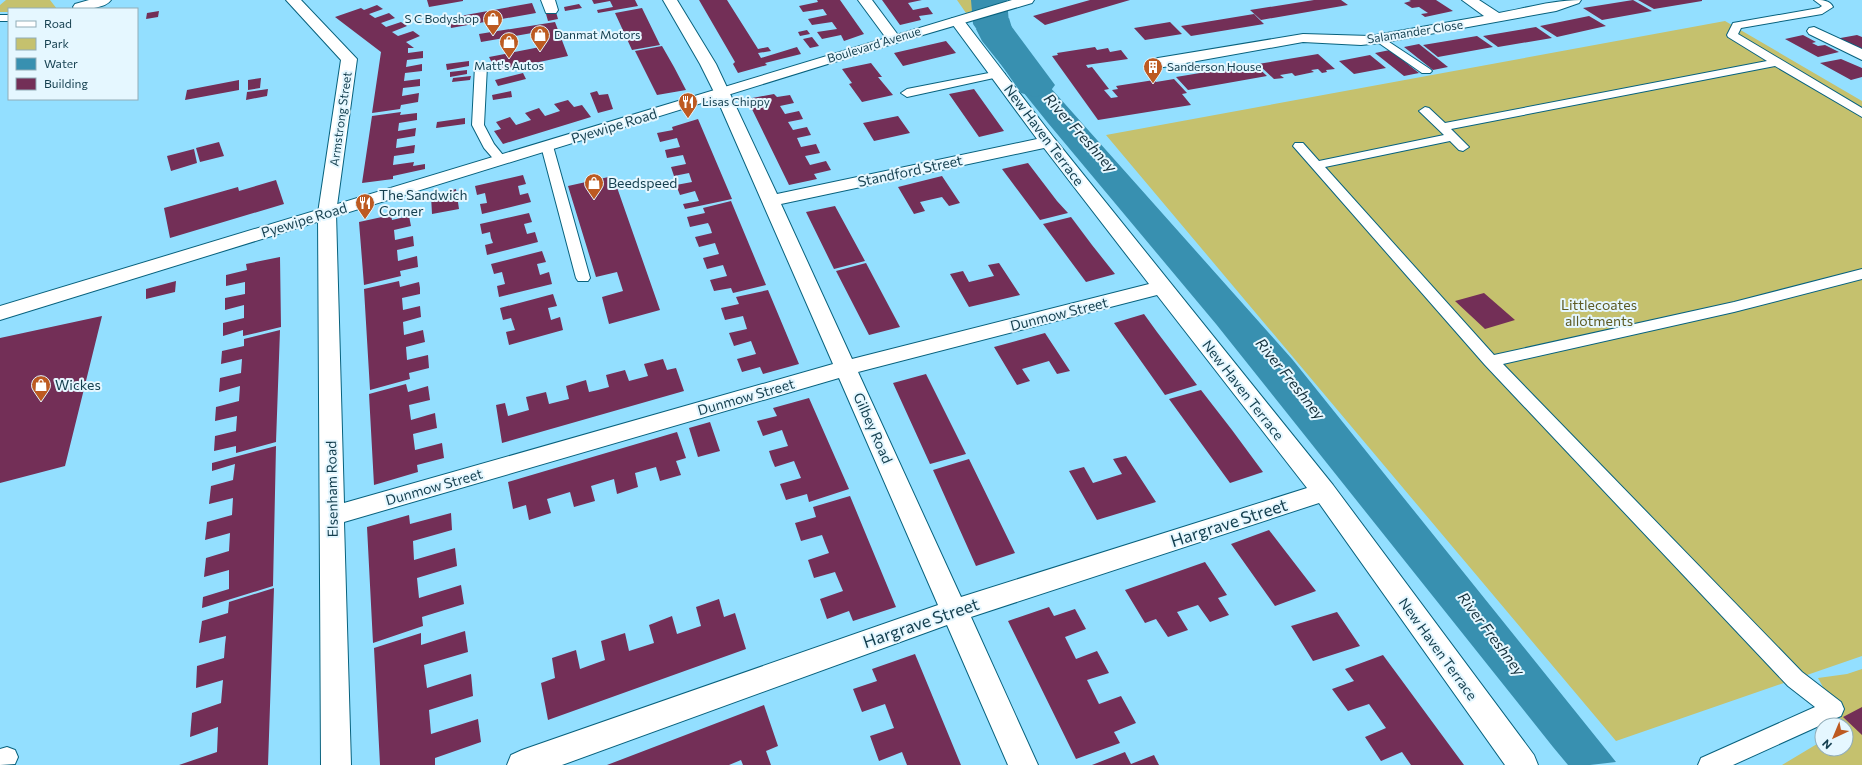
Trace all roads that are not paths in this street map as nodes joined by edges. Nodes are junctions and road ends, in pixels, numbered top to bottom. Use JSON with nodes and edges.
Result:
{"nodes":[{"id":1,"x":104,"y":0,"type":"edge"},
{"id":2,"x":292,"y":0,"type":"edge"},
{"id":3,"x":670,"y":0,"type":"edge"},
{"id":4,"x":865,"y":0,"type":"edge"},
{"id":5,"x":1469,"y":0,"type":"edge"},
{"id":6,"x":1574,"y":0,"type":"edge"},
{"id":7,"x":1819,"y":0,"type":"edge"},
{"id":8,"x":1025,"y":1,"type":"edge"},
{"id":9,"x":80,"y":7,"type":"dead end"},
{"id":10,"x":1497,"y":18,"type":"junction"},
{"id":11,"x":961,"y":19,"type":"junction"},
{"id":12,"x":1814,"y":31,"type":"dead end"},
{"id":13,"x":894,"y":39,"type":"junction"},
{"id":14,"x":1380,"y":39,"type":"junction"},
{"id":15,"x":1862,"y":55,"type":"edge"},
{"id":16,"x":1778,"y":62,"type":"junction"},
{"id":17,"x":1158,"y":63,"type":"dead end"},
{"id":18,"x":481,"y":66,"type":"dead end"},
{"id":19,"x":1426,"y":72,"type":"dead end"},
{"id":20,"x":999,"y":74,"type":"junction"},
{"id":21,"x":722,"y":92,"type":"junction"},
{"id":22,"x":908,"y":93,"type":"dead end"},
{"id":23,"x":1424,"y":111,"type":"dead end"},
{"id":24,"x":1862,"y":113,"type":"edge"},
{"id":25,"x":1442,"y":127,"type":"junction"},
{"id":26,"x":1453,"y":137,"type":"junction"},
{"id":27,"x":1048,"y":142,"type":"junction"},
{"id":28,"x":547,"y":146,"type":"junction"},
{"id":29,"x":1300,"y":146,"type":"dead end"},
{"id":30,"x":1463,"y":147,"type":"dead end"},
{"id":31,"x":501,"y":160,"type":"junction"},
{"id":32,"x":1318,"y":165,"type":"junction"},
{"id":33,"x":771,"y":201,"type":"junction"},
{"id":34,"x":327,"y":213,"type":"junction"},
{"id":35,"x":1862,"y":274,"type":"edge"},
{"id":36,"x":583,"y":278,"type":"dead end"},
{"id":37,"x":1162,"y":287,"type":"junction"},
{"id":38,"x":0,"y":313,"type":"edge"},
{"id":39,"x":1491,"y":361,"type":"junction"},
{"id":40,"x":846,"y":368,"type":"junction"},
{"id":41,"x":1324,"y":492,"type":"junction"},
{"id":42,"x":332,"y":516,"type":"junction"},
{"id":43,"x":954,"y":611,"type":"junction"},
{"id":44,"x":336,"y":765,"type":"edge"},
{"id":45,"x":522,"y":765,"type":"edge"},
{"id":46,"x":1023,"y":765,"type":"edge"},
{"id":47,"x":1523,"y":765,"type":"edge"},
{"id":48,"x":1709,"y":765,"type":"edge"}],
"edges":[{"from":1,"to":9,"type":"street"},
{"from":2,"to":34,"type":"street","name":"Armstrong Street"},
{"from":3,"to":21,"type":"street","name":"Gilbey Road"},
{"from":4,"to":13,"type":"street"},
{"from":5,"to":10,"type":"street"},
{"from":6,"to":10,"type":"street","name":"Salamander Close"},
{"from":7,"to":16,"type":"lane"},
{"from":8,"to":11,"type":"street","name":"Boulevard Avenue"},
{"from":10,"to":14,"type":"street","name":"Salamander Close"},
{"from":11,"to":13,"type":"street","name":"Boulevard Avenue"},
{"from":11,"to":20,"type":"street","name":"New Haven Terrace"},
{"from":12,"to":15,"type":"street"},
{"from":13,"to":21,"type":"street","name":"Boulevard Avenue"},
{"from":14,"to":17,"type":"street","name":"Salamander Close"},
{"from":14,"to":19,"type":"lane"},
{"from":16,"to":24,"type":"lane"},
{"from":16,"to":25,"type":"lane"},
{"from":18,"to":31,"type":"lane"},
{"from":20,"to":22,"type":"lane"},
{"from":20,"to":27,"type":"street","name":"New Haven Terrace"},
{"from":21,"to":28,"type":"street","name":"Pyewipe Road"},
{"from":21,"to":33,"type":"street","name":"Gilbey Road"},
{"from":23,"to":25,"type":"lane"},
{"from":25,"to":26,"type":"lane"},
{"from":26,"to":30,"type":"lane"},
{"from":26,"to":32,"type":"lane"},
{"from":27,"to":33,"type":"street","name":"Standford Street"},
{"from":27,"to":37,"type":"street","name":"New Haven Terrace"},
{"from":28,"to":31,"type":"street","name":"Pyewipe Road"},
{"from":28,"to":36,"type":"lane"},
{"from":29,"to":32,"type":"lane"},
{"from":31,"to":34,"type":"street","name":"Pyewipe Road"},
{"from":32,"to":39,"type":"lane"},
{"from":33,"to":40,"type":"street","name":"Gilbey Road"},
{"from":34,"to":38,"type":"street","name":"Pyewipe Road"},
{"from":34,"to":42,"type":"street","name":"Elsenham Road"},
{"from":35,"to":39,"type":"lane"},
{"from":37,"to":40,"type":"street","name":"Dunmow Street"},
{"from":37,"to":41,"type":"street","name":"New Haven Terrace"},
{"from":39,"to":48,"type":"lane"},
{"from":40,"to":42,"type":"street","name":"Dunmow Street"},
{"from":40,"to":43,"type":"street","name":"Gilbey Road"},
{"from":41,"to":43,"type":"street","name":"Hargrave Street"},
{"from":41,"to":47,"type":"street","name":"New Haven Terrace"},
{"from":42,"to":44,"type":"street","name":"Elsenham Road"},
{"from":43,"to":45,"type":"street","name":"Hargrave Street"},
{"from":43,"to":46,"type":"street","name":"Gilbey Road"}]}
